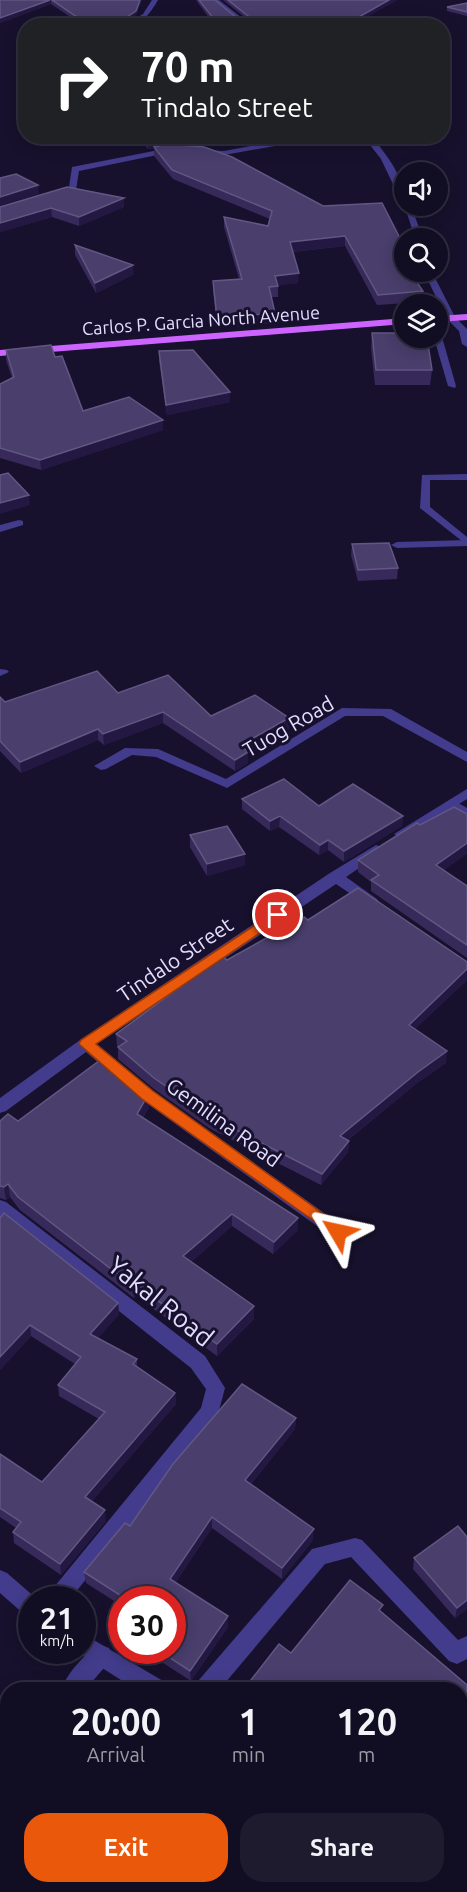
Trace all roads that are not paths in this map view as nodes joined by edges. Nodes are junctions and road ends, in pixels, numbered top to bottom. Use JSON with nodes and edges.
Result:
{"nodes":[{"id":1,"x":155,"y":0,"type":"edge"},
{"id":2,"x":214,"y":0,"type":"edge"},
{"id":3,"x":141,"y":18,"type":"edge"},
{"id":4,"x":238,"y":18,"type":"edge"},
{"id":5,"x":269,"y":144,"type":"edge"},
{"id":6,"x":373,"y":144,"type":"edge"},
{"id":7,"x":179,"y":150,"type":"edge"},
{"id":8,"x":190,"y":151,"type":"edge"},
{"id":9,"x":394,"y":177,"type":"edge"},
{"id":10,"x":41,"y":198,"type":"edge"},
{"id":11,"x":433,"y":282,"type":"edge"},
{"id":12,"x":467,"y":317,"type":"edge"},
{"id":13,"x":448,"y":318,"type":"edge"},
{"id":14,"x":451,"y":318,"type":"junction"},
{"id":15,"x":394,"y":322,"type":"edge"},
{"id":16,"x":467,"y":344,"type":"edge"},
{"id":17,"x":441,"y":348,"type":"edge"},
{"id":18,"x":0,"y":353,"type":"edge"},
{"id":19,"x":452,"y":386,"type":"dead end"},
{"id":20,"x":467,"y":477,"type":"edge"},
{"id":21,"x":20,"y":523,"type":"dead end"},
{"id":22,"x":0,"y":529,"type":"edge"},
{"id":23,"x":467,"y":542,"type":"edge"},
{"id":24,"x":397,"y":545,"type":"dead end"},
{"id":25,"x":467,"y":758,"type":"edge"},
{"id":26,"x":101,"y":766,"type":"dead end"},
{"id":27,"x":467,"y":793,"type":"edge"},
{"id":28,"x":451,"y":803,"type":"junction"},
{"id":29,"x":467,"y":813,"type":"edge"},
{"id":30,"x":335,"y":876,"type":"junction"},
{"id":31,"x":380,"y":907,"type":"edge"},
{"id":32,"x":86,"y":1044,"type":"junction"},
{"id":33,"x":0,"y":1107,"type":"edge"},
{"id":34,"x":0,"y":1207,"type":"edge"},
{"id":35,"x":338,"y":1232,"type":"dead end"},
{"id":36,"x":0,"y":1580,"type":"edge"},
{"id":37,"x":68,"y":1586,"type":"edge"},
{"id":38,"x":18,"y":1596,"type":"edge"},
{"id":39,"x":467,"y":1646,"type":"edge"},
{"id":40,"x":96,"y":1652,"type":"edge"},
{"id":41,"x":101,"y":1655,"type":"junction"},
{"id":42,"x":78,"y":1682,"type":"edge"},
{"id":43,"x":144,"y":1682,"type":"edge"},
{"id":44,"x":212,"y":1682,"type":"edge"}],
"edges":[{"from":1,"to":3,"type":"street"},
{"from":2,"to":4,"type":"street"},
{"from":5,"to":8,"type":"street"},
{"from":6,"to":9,"type":"street"},
{"from":7,"to":10,"type":"street"},
{"from":11,"to":14,"type":"street"},
{"from":12,"to":14,"type":"main road"},
{"from":13,"to":14,"type":"main road"},
{"from":14,"to":16,"type":"street"},
{"from":15,"to":18,"type":"main road","name":"Carlos P. Garcia North Avenue"},
{"from":17,"to":19,"type":"lane"},
{"from":20,"to":23,"type":"lane"},
{"from":21,"to":22,"type":"street"},
{"from":23,"to":24,"type":"street"},
{"from":25,"to":26,"type":"street","name":"Tuog Road"},
{"from":27,"to":28,"type":"street","name":"Tindalo Street"},
{"from":28,"to":29,"type":"lane"},
{"from":28,"to":30,"type":"street","name":"Tindalo Street"},
{"from":30,"to":31,"type":"street"},
{"from":30,"to":32,"type":"street","name":"Tindalo Street"},
{"from":32,"to":33,"type":"street","name":"Tindalo Street"},
{"from":32,"to":35,"type":"street","name":"Gemilina Road"},
{"from":34,"to":37,"type":"street","name":"Yakal Road"},
{"from":36,"to":38,"type":"street"},
{"from":39,"to":44,"type":"street"},
{"from":40,"to":41,"type":"street"},
{"from":41,"to":42,"type":"street"},
{"from":41,"to":43,"type":"street"}]}
